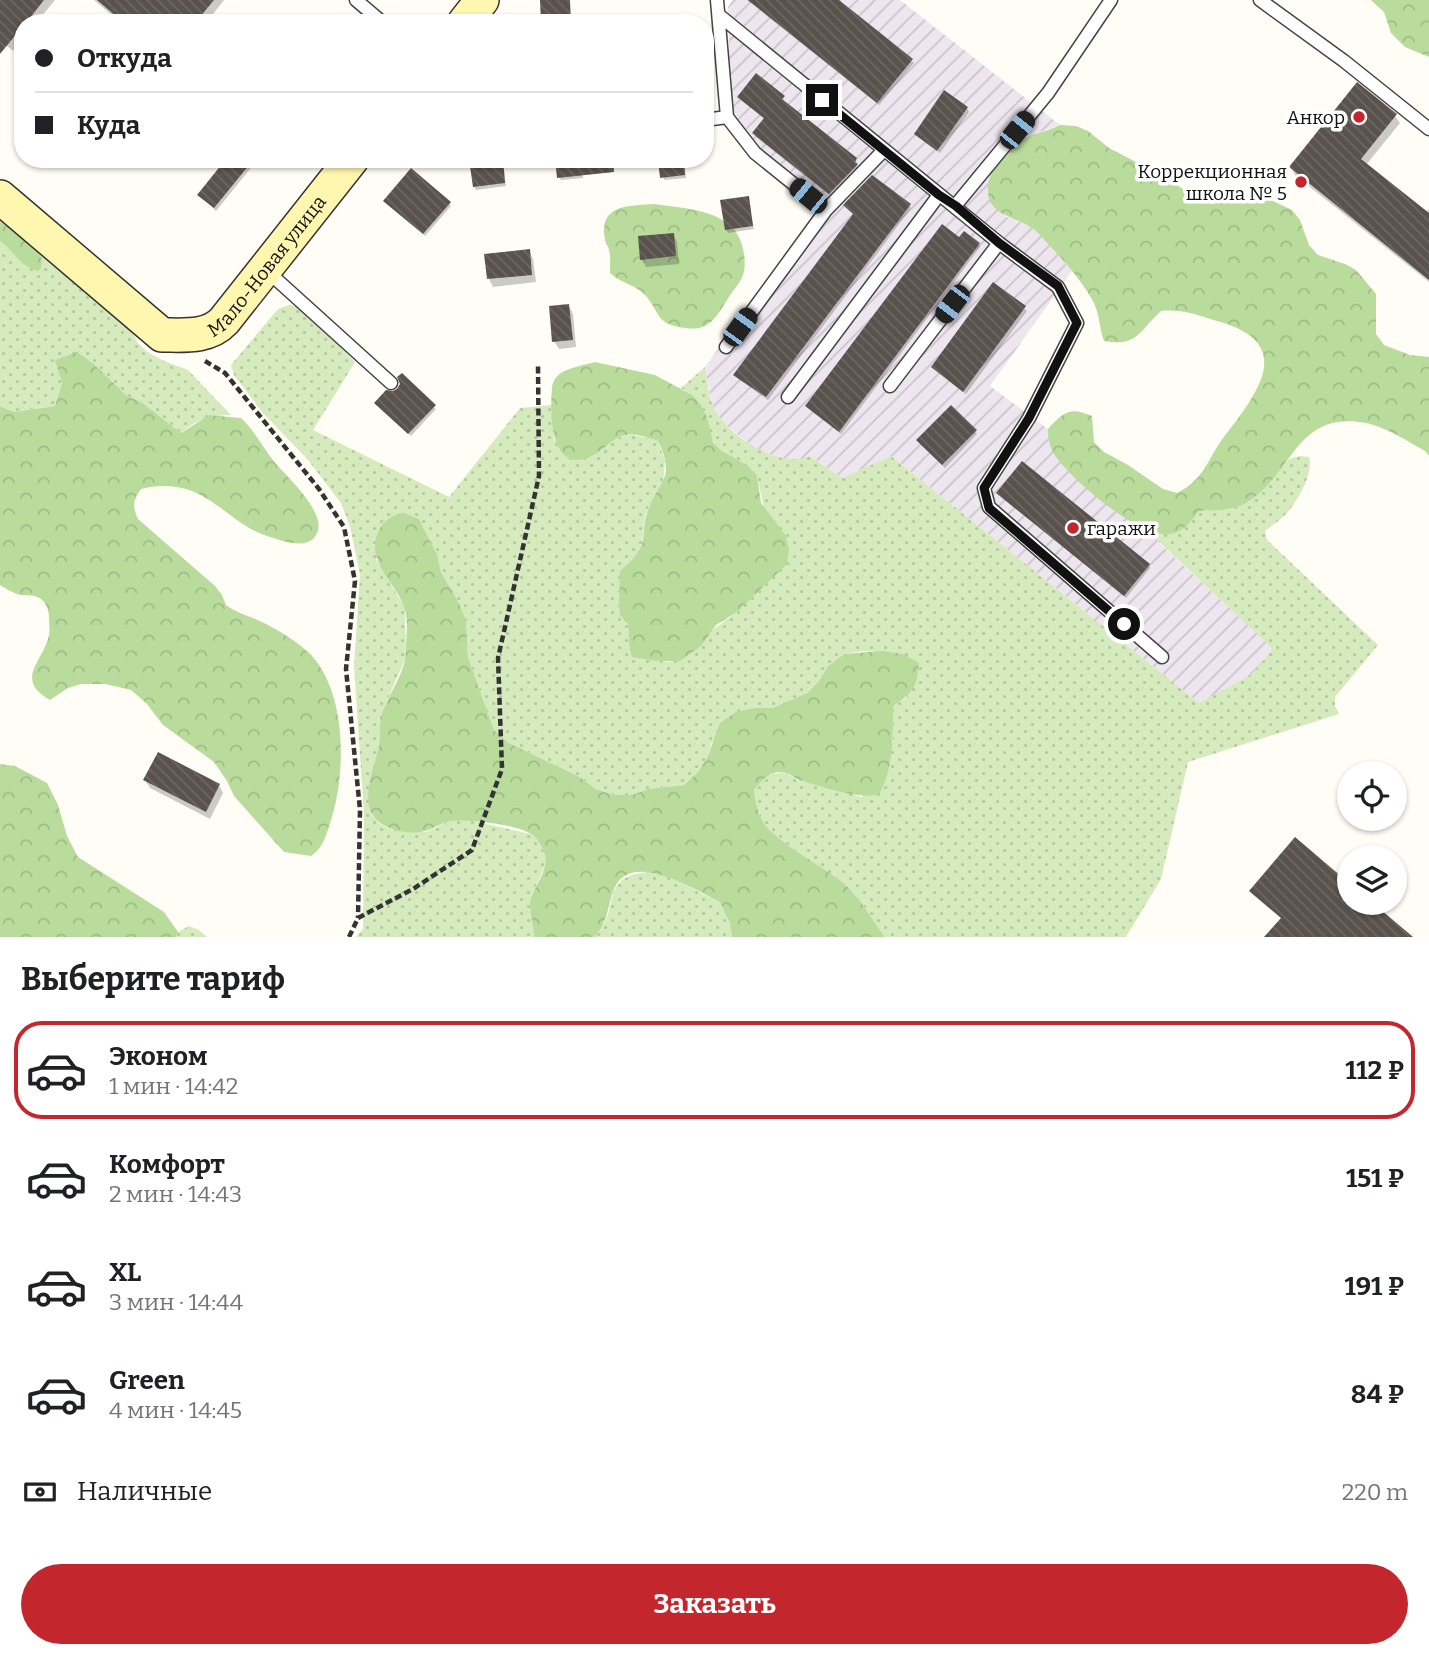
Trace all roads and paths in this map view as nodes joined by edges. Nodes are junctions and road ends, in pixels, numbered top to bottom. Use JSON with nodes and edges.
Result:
{"nodes":[{"id":1,"x":356,"y":0,"type":"edge"},
{"id":2,"x":482,"y":0,"type":"edge"},
{"id":3,"x":717,"y":0,"type":"edge"},
{"id":4,"x":1111,"y":0,"type":"edge"},
{"id":5,"x":1260,"y":0,"type":"edge"},
{"id":6,"x":372,"y":14,"type":"edge"},
{"id":7,"x":471,"y":14,"type":"edge"},
{"id":8,"x":720,"y":16,"type":"junction"},
{"id":9,"x":727,"y":117,"type":"junction"},
{"id":10,"x":714,"y":119,"type":"edge"},
{"id":11,"x":1429,"y":129,"type":"edge"},
{"id":12,"x":884,"y":150,"type":"junction"},
{"id":13,"x":345,"y":168,"type":"edge"},
{"id":14,"x":939,"y":195,"type":"junction"},
{"id":15,"x":0,"y":197,"type":"edge"},
{"id":16,"x":956,"y":206,"type":"junction"},
{"id":17,"x":826,"y":210,"type":"junction"},
{"id":18,"x":999,"y":243,"type":"junction"},
{"id":19,"x":265,"y":269,"type":"junction"},
{"id":20,"x":726,"y":347,"type":"dead end"},
{"id":21,"x":204,"y":360,"type":"dead end"},
{"id":22,"x":538,"y":366,"type":"dead end"},
{"id":23,"x":391,"y":383,"type":"dead end"},
{"id":24,"x":890,"y":386,"type":"dead end"},
{"id":25,"x":788,"y":397,"type":"dead end"},
{"id":26,"x":1162,"y":657,"type":"dead end"},
{"id":27,"x":358,"y":918,"type":"junction"},
{"id":28,"x":349,"y":937,"type":"edge"}],
"edges":[{"from":1,"to":6,"type":"lane"},
{"from":2,"to":7,"type":"street"},
{"from":3,"to":8,"type":"lane"},
{"from":4,"to":16,"type":"lane"},
{"from":5,"to":11,"type":"lane"},
{"from":8,"to":9,"type":"lane"},
{"from":8,"to":12,"type":"lane"},
{"from":9,"to":10,"type":"lane"},
{"from":9,"to":17,"type":"lane"},
{"from":12,"to":14,"type":"lane"},
{"from":12,"to":17,"type":"lane"},
{"from":13,"to":19,"type":"street","name":"Мало-Новая улица"},
{"from":14,"to":16,"type":"lane"},
{"from":14,"to":25,"type":"lane"},
{"from":15,"to":19,"type":"street","name":"Мало-Новая улица"},
{"from":16,"to":18,"type":"lane"},
{"from":17,"to":20,"type":"lane"},
{"from":18,"to":24,"type":"lane"},
{"from":18,"to":26,"type":"lane"},
{"from":19,"to":23,"type":"lane"},
{"from":21,"to":27,"type":"path"},
{"from":22,"to":27,"type":"path"},
{"from":27,"to":28,"type":"path"}]}
